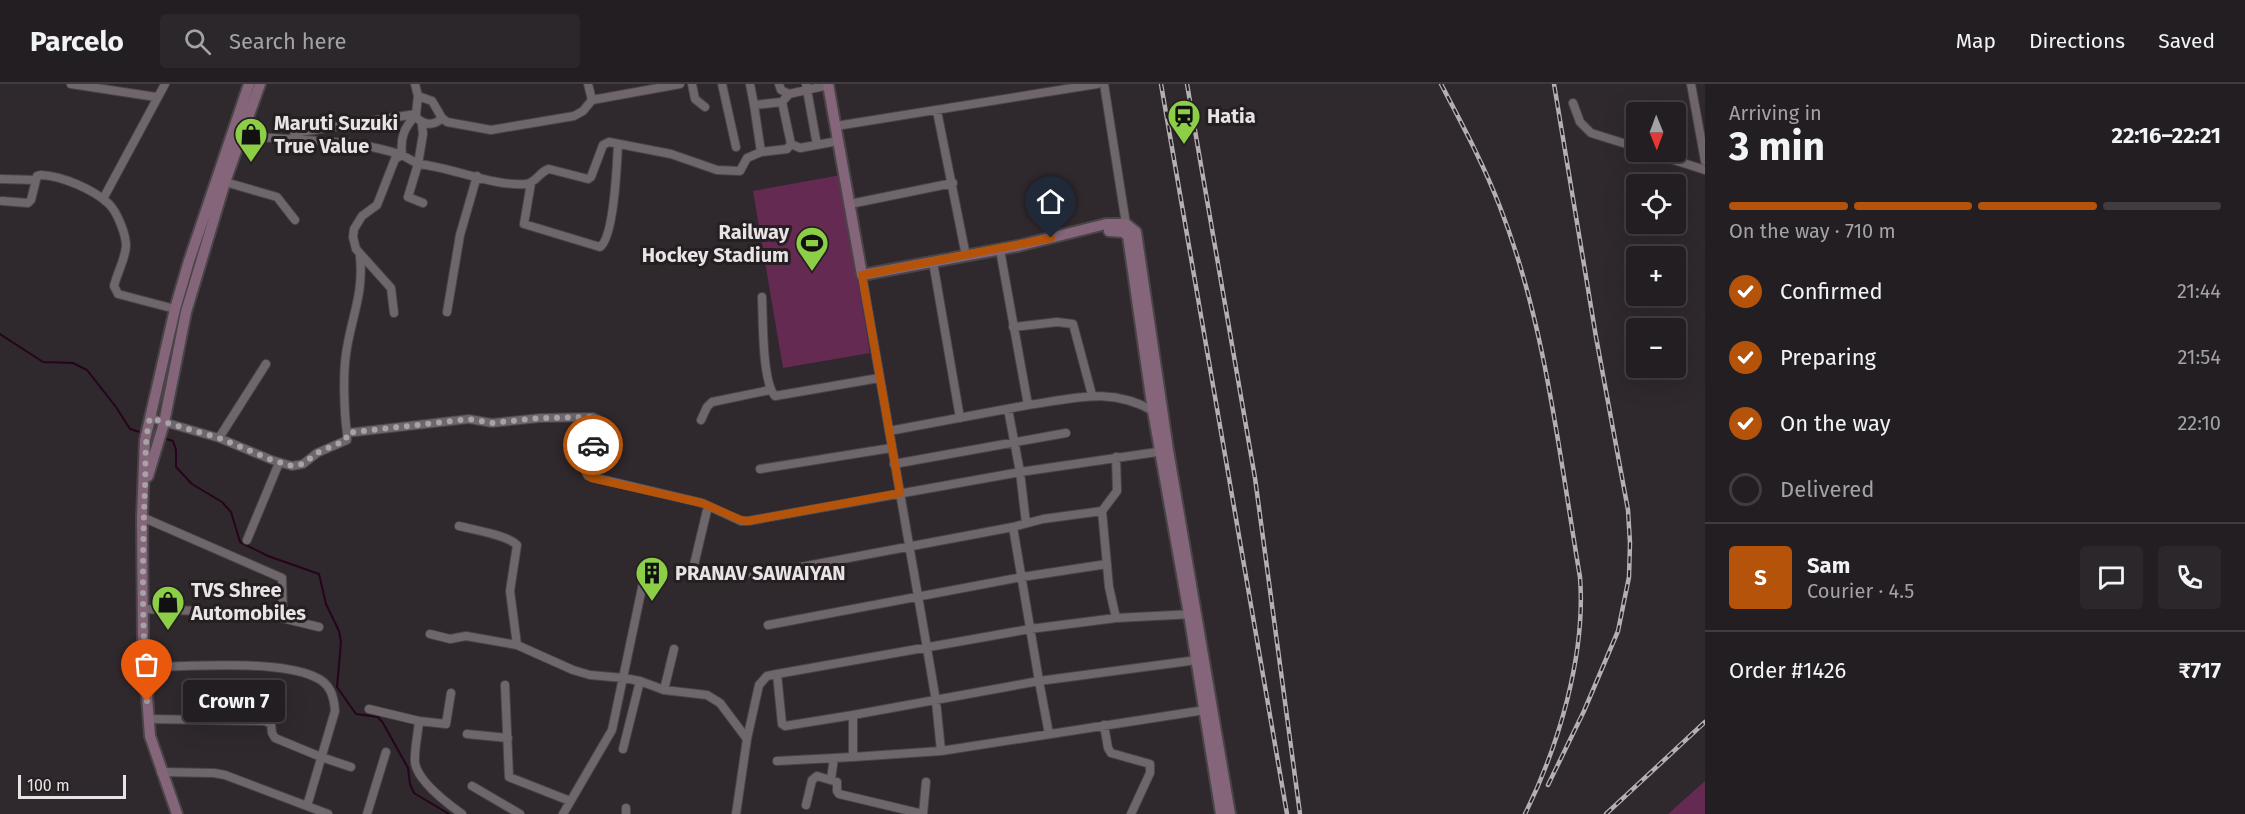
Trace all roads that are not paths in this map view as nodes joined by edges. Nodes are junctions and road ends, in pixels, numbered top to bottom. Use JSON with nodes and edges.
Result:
{"nodes":[{"id":1,"x":71,"y":84,"type":"edge"},
{"id":2,"x":165,"y":84,"type":"edge"},
{"id":3,"x":249,"y":84,"type":"edge"},
{"id":4,"x":260,"y":84,"type":"edge"},
{"id":5,"x":415,"y":84,"type":"edge"},
{"id":6,"x":588,"y":84,"type":"edge"},
{"id":7,"x":680,"y":84,"type":"edge"},
{"id":8,"x":692,"y":84,"type":"edge"},
{"id":9,"x":722,"y":84,"type":"edge"},
{"id":10,"x":750,"y":84,"type":"edge"},
{"id":11,"x":779,"y":84,"type":"edge"},
{"id":12,"x":1097,"y":84,"type":"edge"},
{"id":13,"x":1104,"y":84,"type":"edge"},
{"id":14,"x":1691,"y":84,"type":"edge"},
{"id":15,"x":657,"y":86,"type":"edge"},
{"id":16,"x":828,"y":86,"type":"edge"},
{"id":17,"x":807,"y":87,"type":"edge"},
{"id":18,"x":789,"y":94,"type":"junction"},
{"id":19,"x":418,"y":96,"type":"junction"},
{"id":20,"x":156,"y":98,"type":"junction"},
{"id":21,"x":592,"y":100,"type":"junction"},
{"id":22,"x":782,"y":102,"type":"junction"},
{"id":23,"x":1573,"y":103,"type":"dead end"},
{"id":24,"x":754,"y":105,"type":"junction"},
{"id":25,"x":705,"y":107,"type":"dead end"},
{"id":26,"x":937,"y":111,"type":"junction"},
{"id":27,"x":415,"y":115,"type":"junction"},
{"id":28,"x":442,"y":118,"type":"junction"},
{"id":29,"x":426,"y":124,"type":"junction"},
{"id":30,"x":836,"y":126,"type":"junction"},
{"id":31,"x":294,"y":133,"type":"dead end"},
{"id":32,"x":240,"y":135,"type":"junction"},
{"id":33,"x":838,"y":141,"type":"junction"},
{"id":34,"x":618,"y":144,"type":"junction"},
{"id":35,"x":790,"y":144,"type":"junction"},
{"id":36,"x":1626,"y":144,"type":"edge"},
{"id":37,"x":818,"y":145,"type":"junction"},
{"id":38,"x":736,"y":147,"type":"dead end"},
{"id":39,"x":761,"y":152,"type":"junction"},
{"id":40,"x":402,"y":155,"type":"junction"},
{"id":41,"x":1705,"y":161,"type":"edge"},
{"id":42,"x":1680,"y":162,"type":"edge"},
{"id":43,"x":418,"y":164,"type":"junction"},
{"id":44,"x":1705,"y":170,"type":"edge"},
{"id":45,"x":477,"y":176,"type":"junction"},
{"id":46,"x":0,"y":179,"type":"edge"},
{"id":47,"x":35,"y":180,"type":"junction"},
{"id":48,"x":225,"y":182,"type":"junction"},
{"id":49,"x":531,"y":183,"type":"junction"},
{"id":50,"x":953,"y":183,"type":"junction"},
{"id":51,"x":103,"y":199,"type":"junction"},
{"id":52,"x":2,"y":201,"type":"dead end"},
{"id":53,"x":423,"y":203,"type":"dead end"},
{"id":54,"x":850,"y":204,"type":"junction"},
{"id":55,"x":295,"y":220,"type":"dead end"},
{"id":56,"x":1126,"y":224,"type":"junction"},
{"id":57,"x":1091,"y":230,"type":"junction"},
{"id":58,"x":1000,"y":250,"type":"junction"},
{"id":59,"x":360,"y":255,"type":"junction"},
{"id":60,"x":966,"y":256,"type":"junction"},
{"id":61,"x":933,"y":262,"type":"junction"},
{"id":62,"x":862,"y":275,"type":"junction"},
{"id":63,"x":762,"y":297,"type":"dead end"},
{"id":64,"x":175,"y":309,"type":"junction"},
{"id":65,"x":447,"y":312,"type":"dead end"},
{"id":66,"x":394,"y":313,"type":"dead end"},
{"id":67,"x":1013,"y":327,"type":"junction"},
{"id":68,"x":266,"y":364,"type":"dead end"},
{"id":69,"x":879,"y":378,"type":"junction"},
{"id":70,"x":770,"y":390,"type":"junction"},
{"id":71,"x":1092,"y":395,"type":"junction"},
{"id":72,"x":1028,"y":405,"type":"junction"},
{"id":73,"x":1008,"y":409,"type":"junction"},
{"id":74,"x":1153,"y":411,"type":"junction"},
{"id":75,"x":960,"y":418,"type":"junction"},
{"id":76,"x":150,"y":419,"type":"junction"},
{"id":77,"x":701,"y":420,"type":"dead end"},
{"id":78,"x":163,"y":426,"type":"junction"},
{"id":79,"x":889,"y":430,"type":"junction"},
{"id":80,"x":347,"y":433,"type":"junction"},
{"id":81,"x":1066,"y":433,"type":"dead end"},
{"id":82,"x":219,"y":438,"type":"junction"},
{"id":83,"x":1014,"y":442,"type":"junction"},
{"id":84,"x":891,"y":448,"type":"junction"},
{"id":85,"x":1164,"y":451,"type":"junction"},
{"id":86,"x":1116,"y":457,"type":"junction"},
{"id":87,"x":279,"y":463,"type":"junction"},
{"id":88,"x":894,"y":464,"type":"junction"},
{"id":89,"x":760,"y":469,"type":"dead end"},
{"id":90,"x":1020,"y":472,"type":"junction"},
{"id":91,"x":145,"y":488,"type":"junction"},
{"id":92,"x":900,"y":493,"type":"junction"},
{"id":93,"x":708,"y":506,"type":"junction"},
{"id":94,"x":1102,"y":510,"type":"junction"},
{"id":95,"x":142,"y":517,"type":"junction"},
{"id":96,"x":1026,"y":523,"type":"junction"},
{"id":97,"x":459,"y":526,"type":"dead end"},
{"id":98,"x":1013,"y":527,"type":"junction"},
{"id":99,"x":247,"y":540,"type":"dead end"},
{"id":100,"x":910,"y":545,"type":"junction"},
{"id":101,"x":1107,"y":564,"type":"junction"},
{"id":102,"x":693,"y":569,"type":"dead end"},
{"id":103,"x":753,"y":576,"type":"dead end"},
{"id":104,"x":1022,"y":577,"type":"junction"},
{"id":105,"x":643,"y":583,"type":"dead end"},
{"id":106,"x":918,"y":596,"type":"junction"},
{"id":107,"x":142,"y":609,"type":"junction"},
{"id":108,"x":1193,"y":614,"type":"junction"},
{"id":109,"x":283,"y":618,"type":"junction"},
{"id":110,"x":1116,"y":618,"type":"junction"},
{"id":111,"x":768,"y":625,"type":"dead end"},
{"id":112,"x":319,"y":627,"type":"dead end"},
{"id":113,"x":1030,"y":629,"type":"junction"},
{"id":114,"x":430,"y":634,"type":"dead end"},
{"id":115,"x":516,"y":645,"type":"junction"},
{"id":116,"x":926,"y":648,"type":"junction"},
{"id":117,"x":674,"y":649,"type":"dead end"},
{"id":118,"x":1197,"y":660,"type":"junction"},
{"id":119,"x":144,"y":667,"type":"junction"},
{"id":120,"x":777,"y":675,"type":"junction"},
{"id":121,"x":624,"y":678,"type":"junction"},
{"id":122,"x":640,"y":681,"type":"junction"},
{"id":123,"x":1040,"y":681,"type":"junction"},
{"id":124,"x":505,"y":685,"type":"dead end"},
{"id":125,"x":664,"y":690,"type":"junction"},
{"id":126,"x":451,"y":693,"type":"dead end"},
{"id":127,"x":936,"y":701,"type":"junction"},
{"id":128,"x":369,"y":710,"type":"dead end"},
{"id":129,"x":1205,"y":710,"type":"junction"},
{"id":130,"x":853,"y":715,"type":"junction"},
{"id":131,"x":148,"y":719,"type":"junction"},
{"id":132,"x":419,"y":721,"type":"junction"},
{"id":133,"x":1104,"y":725,"type":"junction"},
{"id":134,"x":467,"y":734,"type":"dead end"},
{"id":135,"x":1049,"y":734,"type":"junction"},
{"id":136,"x":507,"y":738,"type":"junction"},
{"id":137,"x":747,"y":739,"type":"junction"},
{"id":138,"x":623,"y":749,"type":"dead end"},
{"id":139,"x":941,"y":751,"type":"junction"},
{"id":140,"x":386,"y":752,"type":"dead end"},
{"id":141,"x":321,"y":757,"type":"junction"},
{"id":142,"x":834,"y":758,"type":"junction"},
{"id":143,"x":853,"y":758,"type":"junction"},
{"id":144,"x":777,"y":761,"type":"dead end"},
{"id":145,"x":351,"y":767,"type":"dead end"},
{"id":146,"x":161,"y":772,"type":"junction"},
{"id":147,"x":831,"y":779,"type":"junction"},
{"id":148,"x":926,"y":782,"type":"dead end"},
{"id":149,"x":472,"y":786,"type":"dead end"},
{"id":150,"x":570,"y":801,"type":"junction"},
{"id":151,"x":806,"y":805,"type":"dead end"},
{"id":152,"x":307,"y":806,"type":"junction"},
{"id":153,"x":888,"y":810,"type":"edge"},
{"id":154,"x":177,"y":814,"type":"edge"},
{"id":155,"x":328,"y":814,"type":"edge"},
{"id":156,"x":367,"y":814,"type":"edge"},
{"id":157,"x":462,"y":814,"type":"edge"},
{"id":158,"x":520,"y":814,"type":"edge"},
{"id":159,"x":563,"y":814,"type":"edge"},
{"id":160,"x":736,"y":814,"type":"edge"},
{"id":161,"x":923,"y":814,"type":"edge"},
{"id":162,"x":1131,"y":814,"type":"edge"},
{"id":163,"x":1221,"y":814,"type":"edge"},
{"id":164,"x":1230,"y":814,"type":"edge"}],
"edges":[{"from":1,"to":20,"type":"street"},
{"from":2,"to":20,"type":"street"},
{"from":3,"to":64,"type":"street"},
{"from":4,"to":32,"type":"street"},
{"from":5,"to":19,"type":"street"},
{"from":6,"to":21,"type":"street"},
{"from":7,"to":15,"type":"street"},
{"from":8,"to":25,"type":"street"},
{"from":9,"to":38,"type":"street"},
{"from":10,"to":24,"type":"street"},
{"from":11,"to":18,"type":"street"},
{"from":12,"to":26,"type":"street"},
{"from":13,"to":56,"type":"street"},
{"from":14,"to":41,"type":"street"},
{"from":15,"to":21,"type":"street"},
{"from":16,"to":17,"type":"street"},
{"from":16,"to":30,"type":"street"},
{"from":17,"to":18,"type":"street"},
{"from":17,"to":37,"type":"street"},
{"from":18,"to":22,"type":"street"},
{"from":19,"to":27,"type":"street"},
{"from":19,"to":28,"type":"street"},
{"from":20,"to":51,"type":"street"},
{"from":21,"to":28,"type":"street"},
{"from":22,"to":24,"type":"street"},
{"from":22,"to":35,"type":"street"},
{"from":23,"to":36,"type":"street"},
{"from":24,"to":39,"type":"street"},
{"from":26,"to":30,"type":"street"},
{"from":26,"to":50,"type":"street"},
{"from":27,"to":29,"type":"street"},
{"from":27,"to":31,"type":"street"},
{"from":27,"to":40,"type":"street"},
{"from":28,"to":29,"type":"street"},
{"from":29,"to":43,"type":"street"},
{"from":30,"to":33,"type":"street"},
{"from":32,"to":40,"type":"street"},
{"from":32,"to":48,"type":"street"},
{"from":33,"to":37,"type":"street"},
{"from":33,"to":54,"type":"street"},
{"from":34,"to":39,"type":"street"},
{"from":34,"to":49,"type":"street"},
{"from":34,"to":49,"type":"street"},
{"from":35,"to":37,"type":"street"},
{"from":35,"to":39,"type":"street"},
{"from":40,"to":43,"type":"street"},
{"from":40,"to":59,"type":"street"},
{"from":42,"to":44,"type":"street"},
{"from":43,"to":45,"type":"street"},
{"from":43,"to":53,"type":"street"},
{"from":45,"to":49,"type":"street"},
{"from":45,"to":65,"type":"street"},
{"from":46,"to":47,"type":"street"},
{"from":47,"to":51,"type":"street"},
{"from":47,"to":52,"type":"street"},
{"from":48,"to":55,"type":"street"},
{"from":48,"to":78,"type":"street"},
{"from":50,"to":54,"type":"street"},
{"from":50,"to":60,"type":"street"},
{"from":51,"to":64,"type":"street"},
{"from":54,"to":62,"type":"street"},
{"from":56,"to":57,"type":"street"},
{"from":56,"to":85,"type":"street"},
{"from":57,"to":58,"type":"street"},
{"from":57,"to":74,"type":"street"},
{"from":58,"to":60,"type":"street"},
{"from":58,"to":67,"type":"street"},
{"from":59,"to":66,"type":"street"},
{"from":59,"to":80,"type":"street"},
{"from":60,"to":61,"type":"street"},
{"from":61,"to":62,"type":"street"},
{"from":61,"to":75,"type":"street"},
{"from":62,"to":69,"type":"street"},
{"from":63,"to":70,"type":"street"},
{"from":64,"to":76,"type":"street"},
{"from":67,"to":71,"type":"street"},
{"from":67,"to":72,"type":"street"},
{"from":68,"to":82,"type":"street"},
{"from":69,"to":70,"type":"street"},
{"from":69,"to":79,"type":"street"},
{"from":70,"to":77,"type":"street"},
{"from":71,"to":72,"type":"street"},
{"from":71,"to":74,"type":"street"},
{"from":72,"to":73,"type":"street"},
{"from":73,"to":75,"type":"street"},
{"from":73,"to":83,"type":"street"},
{"from":74,"to":85,"type":"street"},
{"from":75,"to":79,"type":"street"},
{"from":76,"to":78,"type":"street"},
{"from":76,"to":91,"type":"street"},
{"from":78,"to":82,"type":"street"},
{"from":78,"to":91,"type":"street"},
{"from":79,"to":84,"type":"street"},
{"from":80,"to":87,"type":"street"},
{"from":80,"to":93,"type":"street"},
{"from":81,"to":83,"type":"street"},
{"from":82,"to":87,"type":"street"},
{"from":83,"to":88,"type":"street"},
{"from":83,"to":90,"type":"street"},
{"from":84,"to":88,"type":"street"},
{"from":84,"to":89,"type":"street"},
{"from":85,"to":86,"type":"street"},
{"from":85,"to":108,"type":"street"},
{"from":86,"to":90,"type":"street"},
{"from":86,"to":94,"type":"street"},
{"from":87,"to":99,"type":"street"},
{"from":88,"to":92,"type":"street"},
{"from":90,"to":92,"type":"street"},
{"from":90,"to":96,"type":"street"},
{"from":91,"to":95,"type":"street"},
{"from":92,"to":93,"type":"street"},
{"from":92,"to":100,"type":"street"},
{"from":93,"to":102,"type":"street"},
{"from":94,"to":96,"type":"street"},
{"from":94,"to":101,"type":"street"},
{"from":95,"to":107,"type":"street"},
{"from":95,"to":109,"type":"street"},
{"from":96,"to":98,"type":"street"},
{"from":97,"to":115,"type":"street"},
{"from":98,"to":100,"type":"street"},
{"from":98,"to":104,"type":"street"},
{"from":100,"to":103,"type":"street"},
{"from":100,"to":106,"type":"street"},
{"from":101,"to":104,"type":"street"},
{"from":101,"to":110,"type":"street"},
{"from":104,"to":106,"type":"street"},
{"from":104,"to":113,"type":"street"},
{"from":105,"to":121,"type":"street"},
{"from":106,"to":111,"type":"street"},
{"from":106,"to":116,"type":"street"},
{"from":107,"to":109,"type":"street"},
{"from":107,"to":119,"type":"street"},
{"from":108,"to":110,"type":"street"},
{"from":108,"to":118,"type":"street"},
{"from":108,"to":164,"type":"street"},
{"from":109,"to":112,"type":"street"},
{"from":110,"to":113,"type":"street"},
{"from":113,"to":116,"type":"street"},
{"from":113,"to":123,"type":"street"},
{"from":114,"to":115,"type":"street"},
{"from":115,"to":121,"type":"street"},
{"from":116,"to":120,"type":"street"},
{"from":116,"to":127,"type":"street"},
{"from":117,"to":125,"type":"street"},
{"from":118,"to":123,"type":"street"},
{"from":118,"to":129,"type":"street"},
{"from":119,"to":131,"type":"street"},
{"from":119,"to":141,"type":"street"},
{"from":120,"to":130,"type":"street"},
{"from":120,"to":137,"type":"street"},
{"from":121,"to":122,"type":"street"},
{"from":121,"to":150,"type":"street"},
{"from":122,"to":125,"type":"street"},
{"from":122,"to":138,"type":"street"},
{"from":123,"to":127,"type":"street"},
{"from":123,"to":135,"type":"street"},
{"from":124,"to":136,"type":"street"},
{"from":125,"to":137,"type":"street"},
{"from":126,"to":132,"type":"street"},
{"from":127,"to":130,"type":"street"},
{"from":127,"to":139,"type":"street"},
{"from":128,"to":132,"type":"street"},
{"from":129,"to":133,"type":"street"},
{"from":129,"to":163,"type":"street"},
{"from":130,"to":143,"type":"street"},
{"from":131,"to":141,"type":"street"},
{"from":131,"to":146,"type":"street"},
{"from":132,"to":157,"type":"street"},
{"from":133,"to":135,"type":"street"},
{"from":133,"to":162,"type":"street"},
{"from":134,"to":136,"type":"street"},
{"from":135,"to":139,"type":"street"},
{"from":136,"to":150,"type":"street"},
{"from":137,"to":160,"type":"street"},
{"from":139,"to":143,"type":"street"},
{"from":140,"to":156,"type":"street"},
{"from":141,"to":145,"type":"street"},
{"from":141,"to":152,"type":"street"},
{"from":142,"to":143,"type":"street"},
{"from":142,"to":144,"type":"street"},
{"from":142,"to":147,"type":"street"},
{"from":146,"to":152,"type":"street"},
{"from":146,"to":154,"type":"street"},
{"from":147,"to":151,"type":"street"},
{"from":147,"to":153,"type":"street"},
{"from":148,"to":161,"type":"street"},
{"from":149,"to":158,"type":"street"},
{"from":150,"to":159,"type":"street"},
{"from":152,"to":155,"type":"street"},
{"from":153,"to":161,"type":"street"}]}
